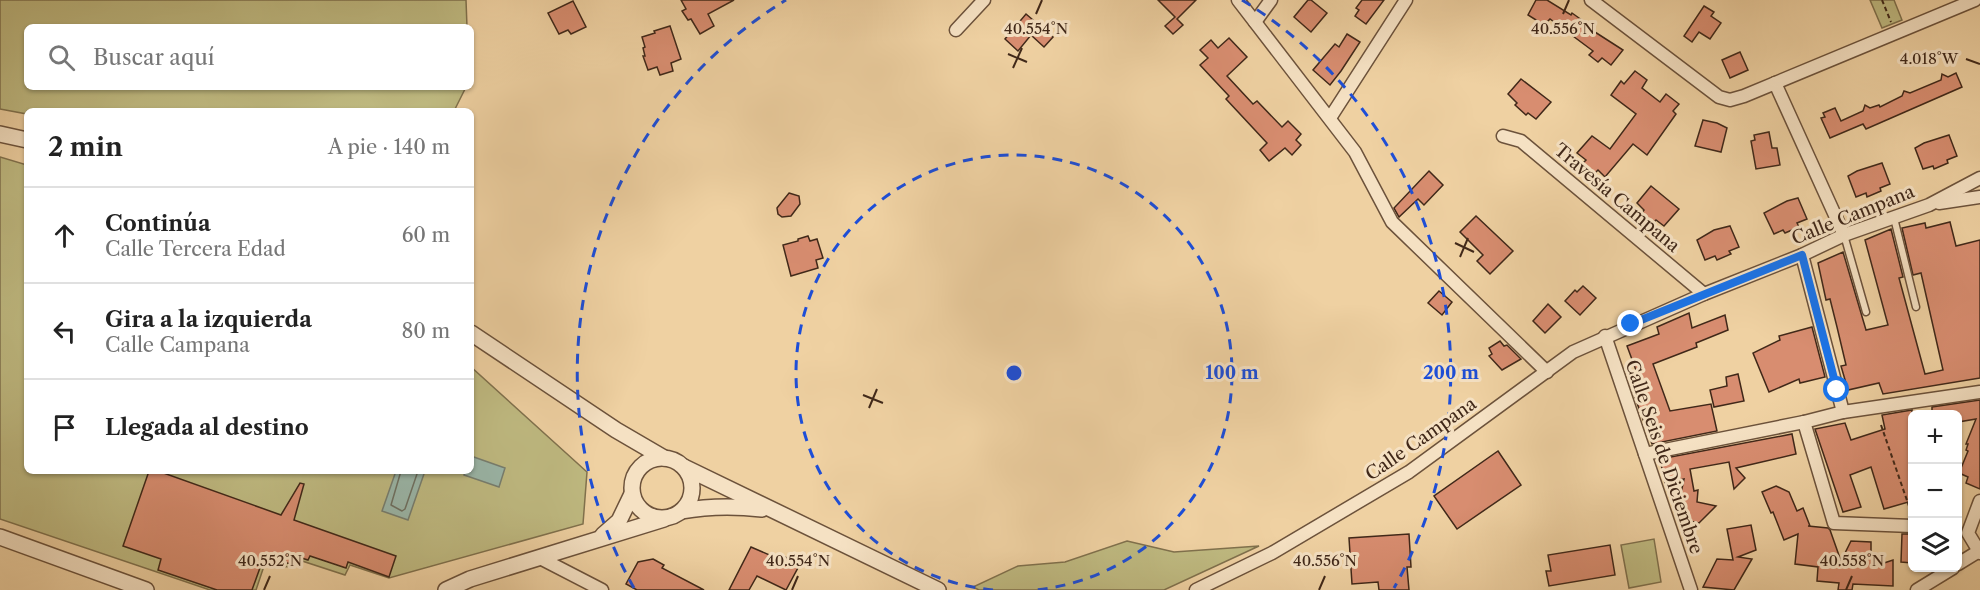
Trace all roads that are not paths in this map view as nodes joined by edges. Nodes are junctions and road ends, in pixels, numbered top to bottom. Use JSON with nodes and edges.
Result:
{"nodes":[{"id":1,"x":984,"y":0,"type":"edge"},
{"id":2,"x":1238,"y":0,"type":"edge"},
{"id":3,"x":1271,"y":0,"type":"edge"},
{"id":4,"x":1406,"y":0,"type":"edge"},
{"id":5,"x":1591,"y":0,"type":"edge"},
{"id":6,"x":1975,"y":0,"type":"edge"},
{"id":7,"x":1255,"y":22,"type":"junction"},
{"id":8,"x":956,"y":30,"type":"dead end"},
{"id":9,"x":1775,"y":83,"type":"junction"},
{"id":10,"x":1330,"y":118,"type":"junction"},
{"id":11,"x":0,"y":134,"type":"edge"},
{"id":12,"x":1503,"y":136,"type":"dead end"},
{"id":13,"x":24,"y":139,"type":"edge"},
{"id":14,"x":1980,"y":178,"type":"edge"},
{"id":15,"x":1980,"y":197,"type":"edge"},
{"id":16,"x":1929,"y":205,"type":"junction"},
{"id":17,"x":1893,"y":217,"type":"junction"},
{"id":18,"x":1844,"y":235,"type":"junction"},
{"id":19,"x":1802,"y":255,"type":"junction"},
{"id":20,"x":1704,"y":294,"type":"junction"},
{"id":21,"x":1916,"y":307,"type":"dead end"},
{"id":22,"x":1866,"y":312,"type":"dead end"},
{"id":23,"x":474,"y":335,"type":"edge"},
{"id":24,"x":1605,"y":336,"type":"junction"},
{"id":25,"x":1547,"y":372,"type":"junction"},
{"id":26,"x":1980,"y":392,"type":"edge"},
{"id":27,"x":1843,"y":412,"type":"junction"},
{"id":28,"x":1804,"y":422,"type":"junction"},
{"id":29,"x":616,"y":430,"type":"junction"},
{"id":30,"x":1645,"y":454,"type":"junction"},
{"id":31,"x":664,"y":458,"type":"junction"},
{"id":32,"x":684,"y":467,"type":"junction"},
{"id":33,"x":636,"y":473,"type":"junction"},
{"id":34,"x":632,"y":494,"type":"junction"},
{"id":35,"x":1980,"y":501,"type":"edge"},
{"id":36,"x":682,"y":511,"type":"junction"},
{"id":37,"x":774,"y":511,"type":"junction"},
{"id":38,"x":664,"y":519,"type":"junction"},
{"id":39,"x":1908,"y":526,"type":"edge"},
{"id":40,"x":1963,"y":532,"type":"edge"},
{"id":41,"x":0,"y":537,"type":"edge"},
{"id":42,"x":600,"y":538,"type":"junction"},
{"id":43,"x":1979,"y":552,"type":"edge"},
{"id":44,"x":540,"y":558,"type":"junction"},
{"id":45,"x":1962,"y":562,"type":"edge"},
{"id":46,"x":1945,"y":572,"type":"edge"},
{"id":47,"x":146,"y":590,"type":"edge"},
{"id":48,"x":446,"y":590,"type":"edge"},
{"id":49,"x":602,"y":590,"type":"edge"},
{"id":50,"x":938,"y":590,"type":"edge"},
{"id":51,"x":1196,"y":590,"type":"edge"},
{"id":52,"x":1691,"y":590,"type":"edge"},
{"id":53,"x":1917,"y":590,"type":"edge"}],
"edges":[{"from":1,"to":8,"type":"street"},
{"from":2,"to":7,"type":"street"},
{"from":3,"to":7,"type":"street"},
{"from":4,"to":10,"type":"street"},
{"from":5,"to":9,"type":"street"},
{"from":6,"to":9,"type":"street"},
{"from":7,"to":10,"type":"street"},
{"from":9,"to":18,"type":"street"},
{"from":10,"to":25,"type":"street"},
{"from":11,"to":13,"type":"street"},
{"from":12,"to":20,"type":"street","name":"Travesía Campana"},
{"from":14,"to":16,"type":"street"},
{"from":15,"to":16,"type":"street"},
{"from":16,"to":17,"type":"street","name":"Calle Campana"},
{"from":17,"to":18,"type":"street","name":"Calle Campana"},
{"from":17,"to":21,"type":"lane"},
{"from":18,"to":19,"type":"street","name":"Calle Campana"},
{"from":18,"to":22,"type":"lane"},
{"from":19,"to":20,"type":"street","name":"Calle Campana"},
{"from":19,"to":27,"type":"street"},
{"from":20,"to":24,"type":"street","name":"Calle Campana"},
{"from":23,"to":29,"type":"street"},
{"from":24,"to":25,"type":"street","name":"Calle Campana"},
{"from":24,"to":30,"type":"street","name":"Calle Seis de Diciembre"},
{"from":25,"to":51,"type":"street","name":"Calle Campana"},
{"from":26,"to":27,"type":"street"},
{"from":27,"to":28,"type":"street"},
{"from":28,"to":30,"type":"street"},
{"from":28,"to":39,"type":"street"},
{"from":29,"to":31,"type":"street"},
{"from":29,"to":33,"type":"street"},
{"from":30,"to":52,"type":"street","name":"Calle Seis de Diciembre"},
{"from":31,"to":32,"type":"street"},
{"from":31,"to":33,"type":"street"},
{"from":32,"to":36,"type":"street"},
{"from":32,"to":37,"type":"street"},
{"from":33,"to":34,"type":"street"},
{"from":34,"to":38,"type":"street"},
{"from":34,"to":42,"type":"street"},
{"from":35,"to":40,"type":"street"},
{"from":36,"to":37,"type":"street"},
{"from":36,"to":38,"type":"street"},
{"from":37,"to":50,"type":"street"},
{"from":38,"to":42,"type":"street"},
{"from":40,"to":43,"type":"street"},
{"from":41,"to":47,"type":"street"},
{"from":42,"to":44,"type":"street"},
{"from":43,"to":45,"type":"street"},
{"from":44,"to":48,"type":"street"},
{"from":44,"to":49,"type":"street"},
{"from":46,"to":53,"type":"street"}]}
